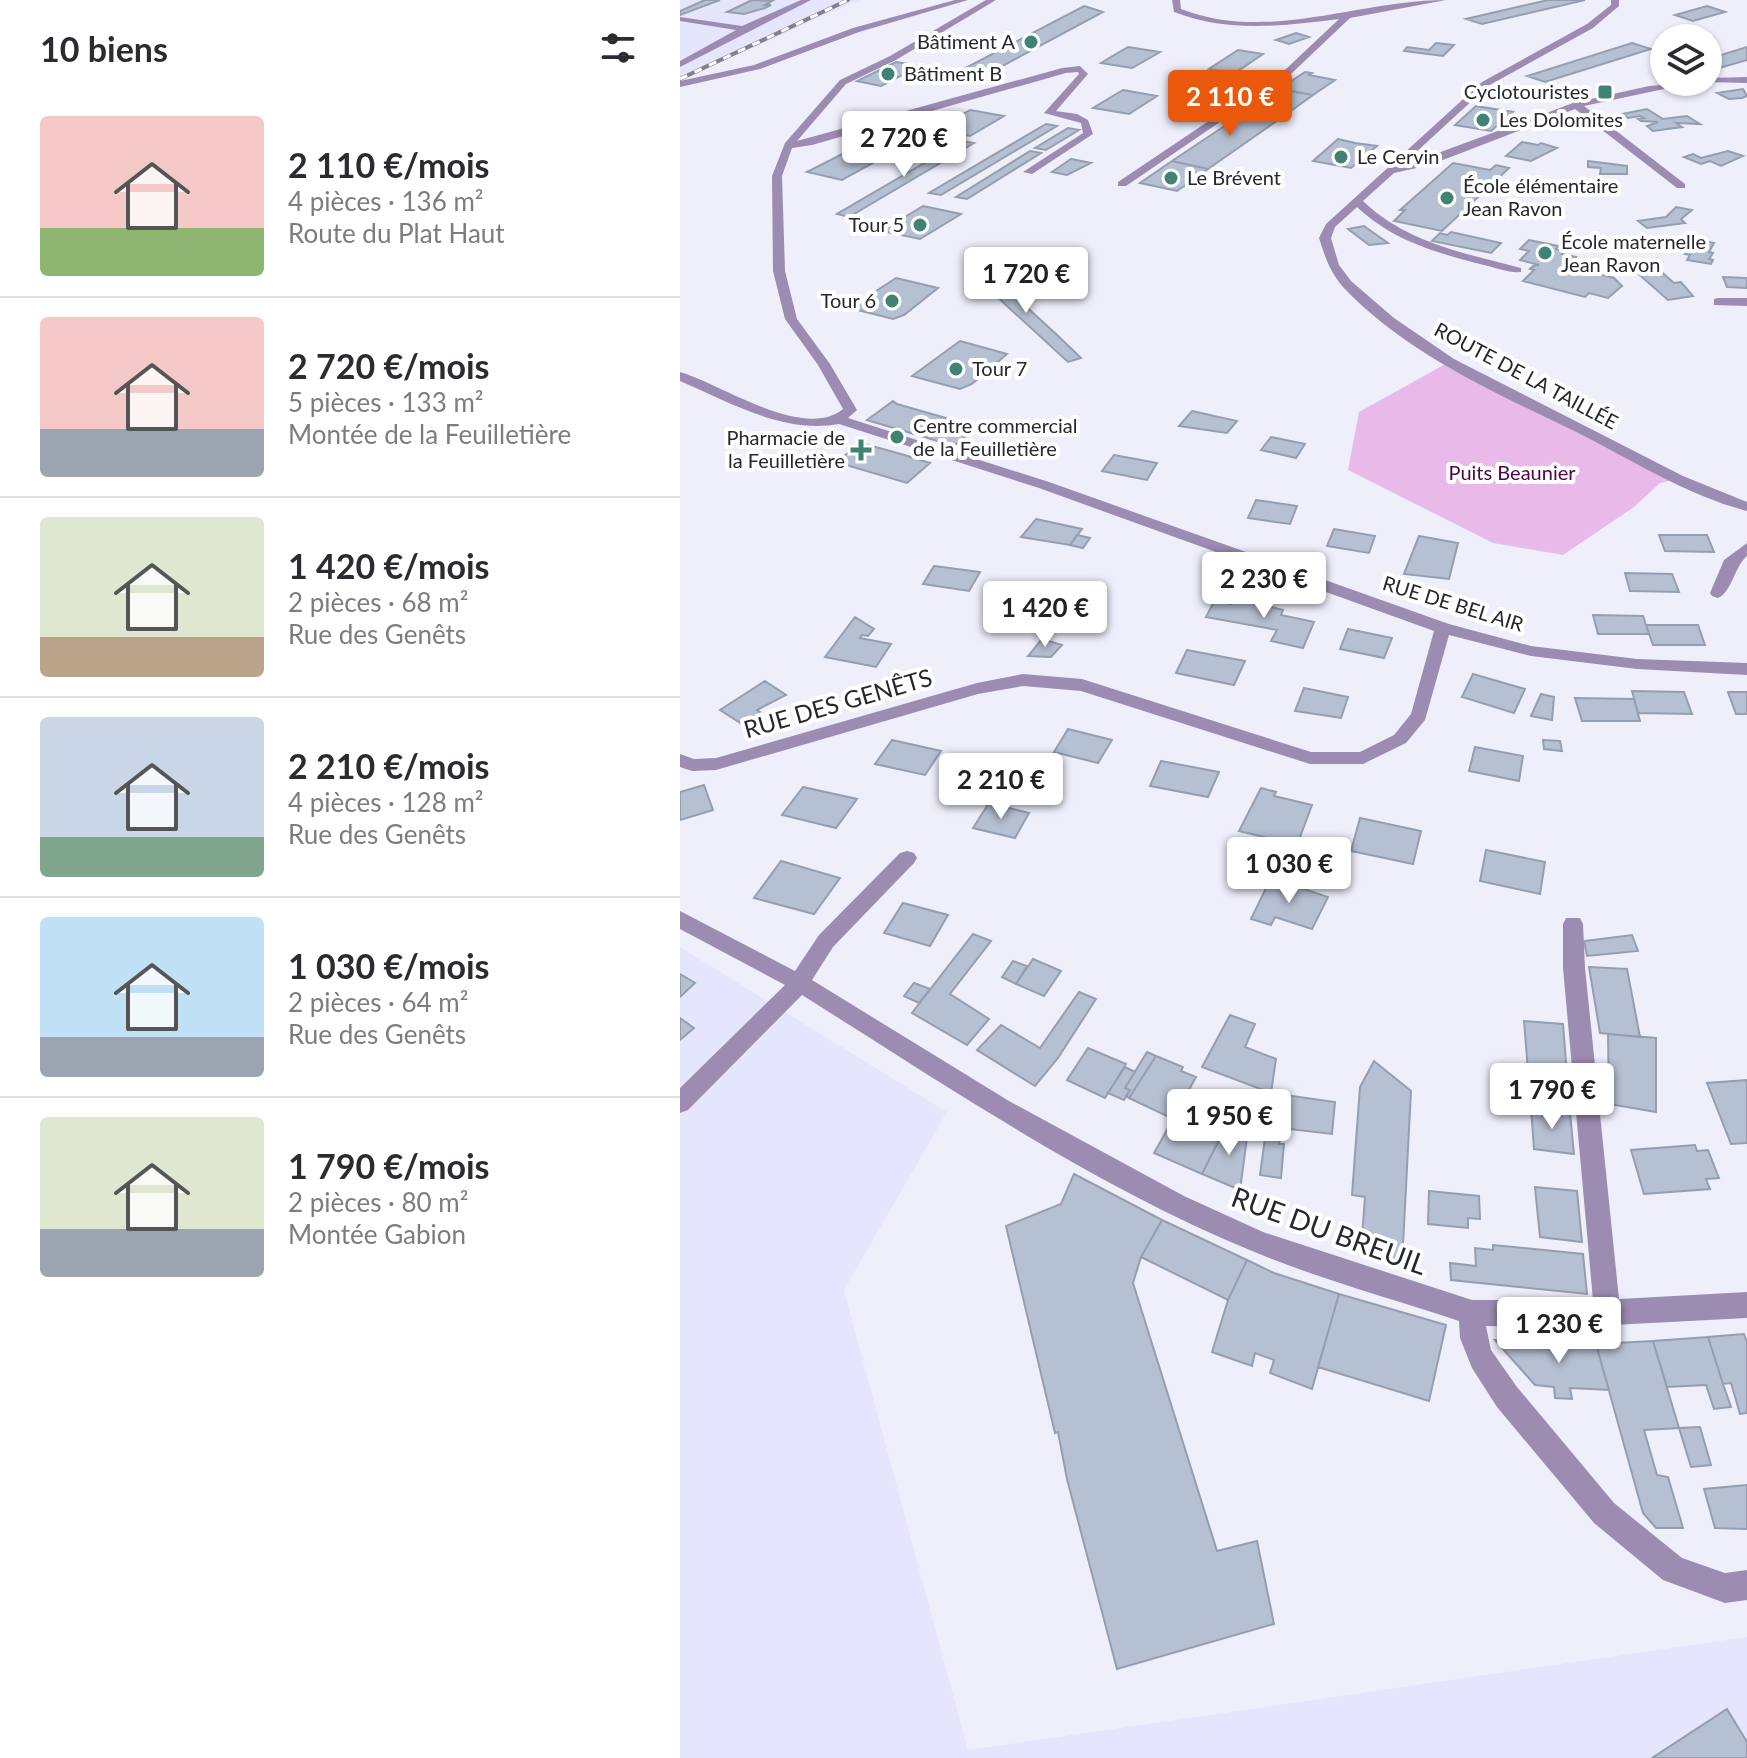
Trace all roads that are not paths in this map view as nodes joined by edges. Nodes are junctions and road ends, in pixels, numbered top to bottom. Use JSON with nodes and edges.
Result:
{"nodes":[{"id":1,"x":807,"y":0,"type":"edge"},
{"id":2,"x":964,"y":0,"type":"edge"},
{"id":3,"x":992,"y":0,"type":"edge"},
{"id":4,"x":1176,"y":0,"type":"edge"},
{"id":5,"x":1379,"y":0,"type":"edge"},
{"id":6,"x":1442,"y":0,"type":"edge"},
{"id":7,"x":1615,"y":0,"type":"edge"},
{"id":8,"x":1372,"y":13,"type":"junction"},
{"id":9,"x":1347,"y":16,"type":"junction"},
{"id":10,"x":680,"y":19,"type":"edge"},
{"id":11,"x":743,"y":29,"type":"junction"},
{"id":12,"x":680,"y":64,"type":"edge"},
{"id":13,"x":1747,"y":80,"type":"edge"},
{"id":14,"x":1722,"y":81,"type":"edge"},
{"id":15,"x":680,"y":84,"type":"edge"},
{"id":16,"x":1650,"y":88,"type":"edge"},
{"id":17,"x":1576,"y":105,"type":"junction"},
{"id":18,"x":788,"y":145,"type":"junction"},
{"id":19,"x":1393,"y":170,"type":"junction"},
{"id":20,"x":1028,"y":172,"type":"dead end"},
{"id":21,"x":1122,"y":184,"type":"dead end"},
{"id":22,"x":1681,"y":186,"type":"dead end"},
{"id":23,"x":1358,"y":202,"type":"junction"},
{"id":24,"x":1517,"y":270,"type":"dead end"},
{"id":25,"x":1718,"y":302,"type":"dead end"},
{"id":26,"x":1747,"y":302,"type":"edge"},
{"id":27,"x":680,"y":376,"type":"edge"},
{"id":28,"x":839,"y":420,"type":"junction"},
{"id":29,"x":1745,"y":504,"type":"edge"},
{"id":30,"x":1747,"y":548,"type":"edge"},
{"id":31,"x":1718,"y":593,"type":"dead end"},
{"id":32,"x":1443,"y":628,"type":"junction"},
{"id":33,"x":1747,"y":669,"type":"edge"},
{"id":34,"x":680,"y":760,"type":"edge"},
{"id":35,"x":907,"y":858,"type":"dead end"},
{"id":36,"x":680,"y":919,"type":"edge"},
{"id":37,"x":1573,"y":924,"type":"dead end"},
{"id":38,"x":800,"y":983,"type":"junction"},
{"id":39,"x":680,"y":1103,"type":"edge"},
{"id":40,"x":1747,"y":1305,"type":"edge"},
{"id":41,"x":1607,"y":1312,"type":"junction"},
{"id":42,"x":1472,"y":1313,"type":"junction"},
{"id":43,"x":1747,"y":1585,"type":"edge"}],
"edges":[{"from":1,"to":11,"type":"street"},
{"from":2,"to":15,"type":"street"},
{"from":3,"to":18,"type":"street"},
{"from":4,"to":9,"type":"street"},
{"from":5,"to":8,"type":"street"},
{"from":6,"to":8,"type":"street"},
{"from":7,"to":19,"type":"street","name":"ROUTE DE LA TAILLÉE"},
{"from":8,"to":9,"type":"street"},
{"from":9,"to":21,"type":"street"},
{"from":10,"to":11,"type":"street"},
{"from":11,"to":12,"type":"street"},
{"from":13,"to":14,"type":"street"},
{"from":16,"to":17,"type":"street"},
{"from":17,"to":19,"type":"street"},
{"from":17,"to":22,"type":"street"},
{"from":18,"to":20,"type":"street"},
{"from":18,"to":28,"type":"street"},
{"from":19,"to":23,"type":"street","name":"ROUTE DE LA TAILLÉE"},
{"from":23,"to":24,"type":"street"},
{"from":23,"to":29,"type":"street","name":"ROUTE DE LA TAILLÉE"},
{"from":25,"to":26,"type":"street"},
{"from":27,"to":28,"type":"street"},
{"from":28,"to":32,"type":"street","name":"RUE DE BEL AIR"},
{"from":30,"to":31,"type":"street"},
{"from":32,"to":33,"type":"street","name":"RUE DE BEL AIR"},
{"from":32,"to":34,"type":"street","name":"RUE DES GENÊTS"},
{"from":35,"to":38,"type":"street"},
{"from":36,"to":38,"type":"street","name":"RUE DU BREUIL"},
{"from":37,"to":41,"type":"street"},
{"from":38,"to":39,"type":"street"},
{"from":38,"to":42,"type":"street","name":"RUE DU BREUIL"},
{"from":40,"to":41,"type":"street","name":"RUE DU BREUIL"},
{"from":41,"to":42,"type":"street","name":"RUE DU BREUIL"},
{"from":42,"to":43,"type":"street"}]}
